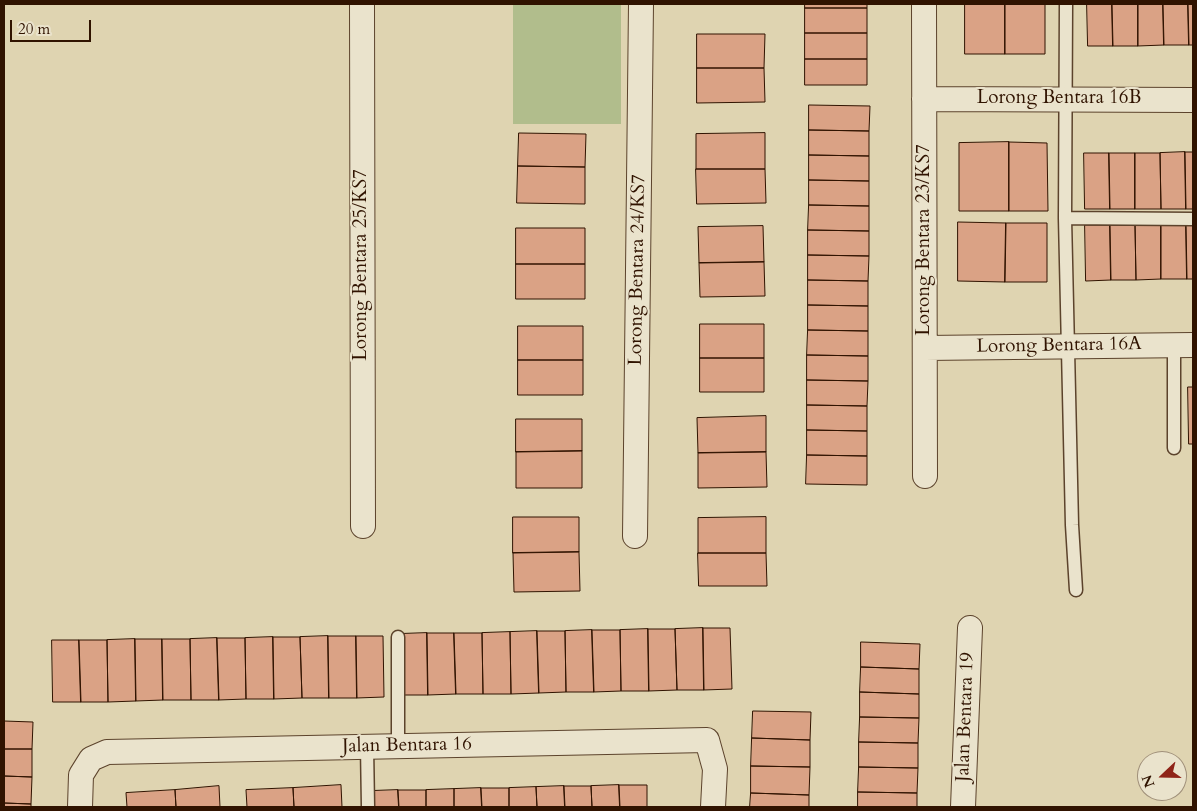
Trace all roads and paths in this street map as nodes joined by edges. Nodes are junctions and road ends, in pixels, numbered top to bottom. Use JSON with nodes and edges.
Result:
{"nodes":[{"id":1,"x":362,"y":4,"type":"edge"},
{"id":2,"x":641,"y":4,"type":"edge"},
{"id":3,"x":924,"y":4,"type":"edge"},
{"id":4,"x":1066,"y":4,"type":"edge"},
{"id":5,"x":924,"y":99,"type":"junction"},
{"id":6,"x":1065,"y":99,"type":"junction"},
{"id":7,"x":1193,"y":100,"type":"edge"},
{"id":8,"x":1065,"y":218,"type":"junction"},
{"id":9,"x":1193,"y":219,"type":"edge"},
{"id":10,"x":1184,"y":345,"type":"edge"},
{"id":11,"x":1069,"y":346,"type":"junction"},
{"id":12,"x":925,"y":348,"type":"junction"},
{"id":13,"x":1174,"y":448,"type":"dead end"},
{"id":14,"x":925,"y":476,"type":"dead end"},
{"id":15,"x":363,"y":526,"type":"dead end"},
{"id":16,"x":635,"y":536,"type":"dead end"},
{"id":17,"x":1076,"y":590,"type":"dead end"},
{"id":18,"x":970,"y":628,"type":"dead end"},
{"id":19,"x":398,"y":637,"type":"dead end"},
{"id":20,"x":367,"y":746,"type":"junction"},
{"id":21,"x":398,"y":746,"type":"junction"},
{"id":22,"x":80,"y":807,"type":"edge"},
{"id":23,"x":368,"y":807,"type":"edge"},
{"id":24,"x":713,"y":807,"type":"edge"},
{"id":25,"x":963,"y":807,"type":"edge"}],
"edges":[{"from":1,"to":15,"type":"street","name":"Lorong Bentara 25/KS7"},
{"from":2,"to":16,"type":"street","name":"Lorong Bentara 24/KS7"},
{"from":3,"to":5,"type":"street","name":"Lorong Bentara 23/KS7"},
{"from":4,"to":6,"type":"lane"},
{"from":5,"to":6,"type":"street","name":"Lorong Bentara 16B"},
{"from":5,"to":12,"type":"street","name":"Lorong Bentara 23/KS7"},
{"from":6,"to":7,"type":"street","name":"Lorong Bentara 16B"},
{"from":6,"to":8,"type":"lane"},
{"from":8,"to":9,"type":"lane"},
{"from":8,"to":11,"type":"lane"},
{"from":10,"to":11,"type":"street","name":"Lorong Bentara 16A"},
{"from":10,"to":13,"type":"lane"},
{"from":11,"to":12,"type":"street","name":"Lorong Bentara 16A"},
{"from":11,"to":17,"type":"lane"},
{"from":12,"to":14,"type":"street","name":"Lorong Bentara 23/KS7"},
{"from":18,"to":25,"type":"street","name":"Jalan Bentara 19"},
{"from":19,"to":21,"type":"lane"},
{"from":20,"to":21,"type":"street","name":"Jalan Bentara 16"},
{"from":20,"to":22,"type":"street","name":"Jalan Bentara 16"},
{"from":20,"to":23,"type":"lane"},
{"from":21,"to":24,"type":"street","name":"Jalan Bentara 16"}]}
